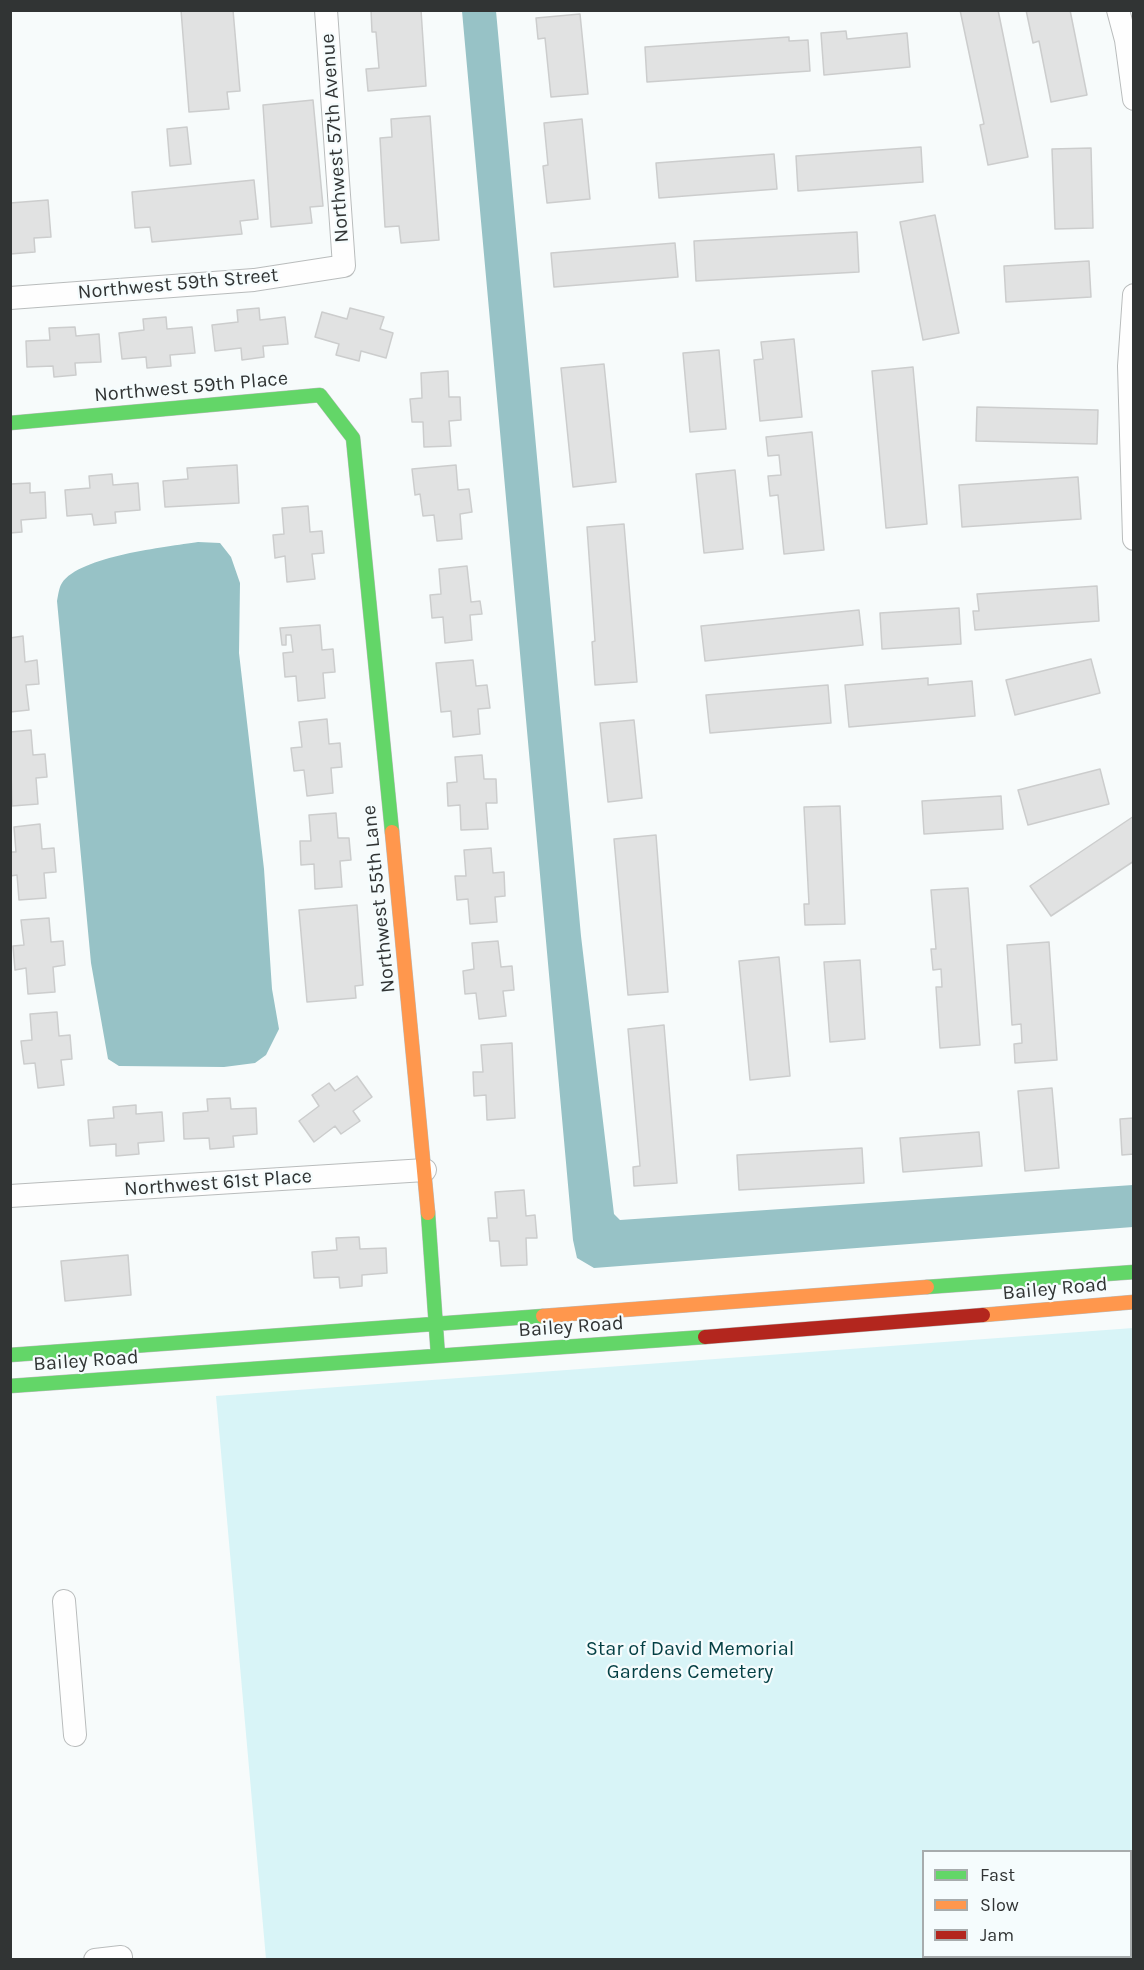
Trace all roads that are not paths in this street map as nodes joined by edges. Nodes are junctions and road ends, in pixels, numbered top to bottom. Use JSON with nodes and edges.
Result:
{"nodes":[{"id":1,"x":326,"y":10,"type":"edge"},
{"id":2,"x":1118,"y":10,"type":"edge"},
{"id":3,"x":1134,"y":99,"type":"edge"},
{"id":4,"x":344,"y":266,"type":"joint"},
{"id":5,"x":1134,"y":295,"type":"edge"},
{"id":6,"x":10,"y":298,"type":"edge"},
{"id":7,"x":10,"y":423,"type":"edge"},
{"id":8,"x":353,"y":438,"type":"joint"},
{"id":9,"x":1134,"y":539,"type":"edge"},
{"id":10,"x":425,"y":1170,"type":"junction"},
{"id":11,"x":10,"y":1196,"type":"edge"},
{"id":12,"x":1134,"y":1272,"type":"edge"},
{"id":13,"x":1134,"y":1302,"type":"edge"},
{"id":14,"x":435,"y":1324,"type":"junction"},
{"id":15,"x":10,"y":1354,"type":"edge"},
{"id":16,"x":438,"y":1356,"type":"junction"},
{"id":17,"x":10,"y":1386,"type":"edge"},
{"id":18,"x":64,"y":1601,"type":"dead end"},
{"id":19,"x":75,"y":1735,"type":"dead end"},
{"id":20,"x":121,"y":1958,"type":"edge"},
{"id":21,"x":95,"y":1959,"type":"edge"}],
"edges":[{"from":1,"to":4,"type":"street","name":"Northwest 57th Avenue"},
{"from":2,"to":3,"type":"street"},
{"from":4,"to":6,"type":"street","name":"Northwest 59th Street"},
{"from":5,"to":9,"type":"street"},
{"from":7,"to":8,"type":"street","name":"Northwest 59th Place"},
{"from":8,"to":10,"type":"street","name":"Northwest 55th Lane"},
{"from":10,"to":11,"type":"street","name":"Northwest 61st Place"},
{"from":10,"to":14,"type":"street","name":"Northwest 55th Lane"},
{"from":12,"to":14,"type":"street","name":"Bailey Road"},
{"from":13,"to":16,"type":"street","name":"Bailey Road"},
{"from":14,"to":15,"type":"street","name":"Bailey Road"},
{"from":14,"to":16,"type":"street","name":"Northwest 55th Lane"},
{"from":16,"to":17,"type":"street","name":"Bailey Road"},
{"from":18,"to":19,"type":"street"},
{"from":20,"to":21,"type":"street"}]}
